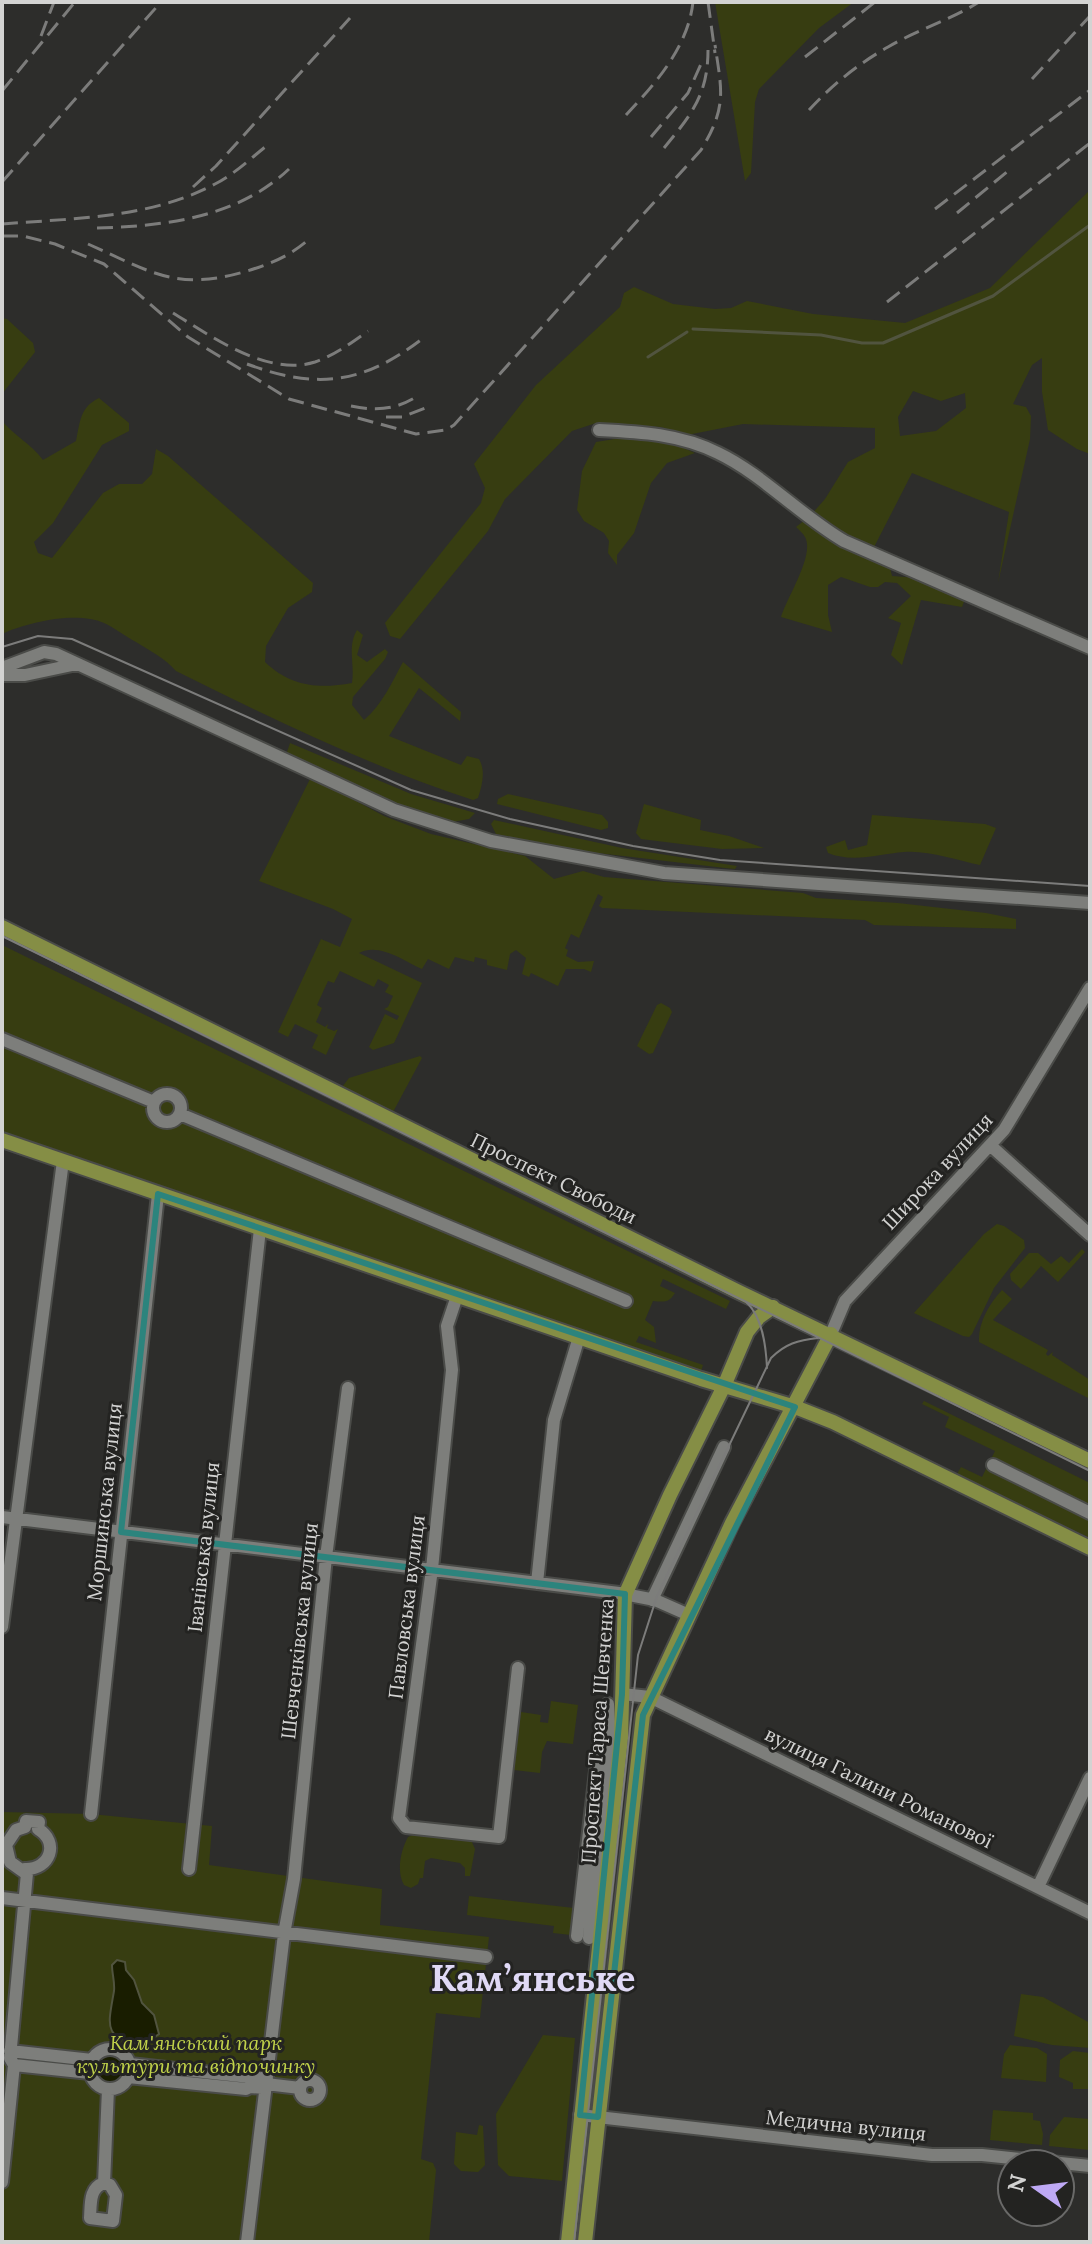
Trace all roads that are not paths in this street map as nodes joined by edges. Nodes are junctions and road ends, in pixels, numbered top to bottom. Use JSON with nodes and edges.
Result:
{"nodes":[{"id":1,"x":599,"y":430,"type":"dead end"},
{"id":2,"x":1090,"y":648,"type":"edge"},
{"id":3,"x":77,"y":664,"type":"junction"},
{"id":4,"x":2,"y":668,"type":"edge"},
{"id":5,"x":2,"y":675,"type":"edge"},
{"id":6,"x":1090,"y":903,"type":"edge"},
{"id":7,"x":2,"y":927,"type":"edge"},
{"id":8,"x":1090,"y":988,"type":"edge"},
{"id":9,"x":2,"y":1039,"type":"edge"},
{"id":10,"x":154,"y":1102,"type":"junction"},
{"id":11,"x":180,"y":1114,"type":"junction"},
{"id":12,"x":2,"y":1140,"type":"edge"},
{"id":13,"x":991,"y":1146,"type":"junction"},
{"id":14,"x":63,"y":1161,"type":"junction"},
{"id":15,"x":158,"y":1194,"type":"junction"},
{"id":16,"x":260,"y":1229,"type":"junction"},
{"id":17,"x":1090,"y":1235,"type":"edge"},
{"id":18,"x":457,"y":1296,"type":"junction"},
{"id":19,"x":626,"y":1301,"type":"dead end"},
{"id":20,"x":773,"y":1307,"type":"junction"},
{"id":21,"x":831,"y":1334,"type":"junction"},
{"id":22,"x":579,"y":1337,"type":"junction"},
{"id":23,"x":724,"y":1386,"type":"junction"},
{"id":24,"x":348,"y":1388,"type":"dead end"},
{"id":25,"x":795,"y":1407,"type":"junction"},
{"id":26,"x":724,"y":1447,"type":"dead end"},
{"id":27,"x":1090,"y":1461,"type":"edge"},
{"id":28,"x":993,"y":1465,"type":"dead end"},
{"id":29,"x":1090,"y":1513,"type":"edge"},
{"id":30,"x":8,"y":1518,"type":"edge"},
{"id":31,"x":121,"y":1532,"type":"junction"},
{"id":32,"x":223,"y":1545,"type":"junction"},
{"id":33,"x":1090,"y":1548,"type":"edge"},
{"id":34,"x":326,"y":1557,"type":"junction"},
{"id":35,"x":432,"y":1569,"type":"junction"},
{"id":36,"x":537,"y":1583,"type":"junction"},
{"id":37,"x":625,"y":1595,"type":"junction"},
{"id":38,"x":652,"y":1600,"type":"junction"},
{"id":39,"x":689,"y":1615,"type":"junction"},
{"id":40,"x":2,"y":1627,"type":"edge"},
{"id":41,"x":518,"y":1668,"type":"dead end"},
{"id":42,"x":622,"y":1694,"type":"junction"},
{"id":43,"x":650,"y":1697,"type":"junction"},
{"id":44,"x":1090,"y":1778,"type":"edge"},
{"id":45,"x":91,"y":1814,"type":"dead end"},
{"id":46,"x":189,"y":1869,"type":"dead end"},
{"id":47,"x":24,"y":1870,"type":"junction"},
{"id":48,"x":1038,"y":1887,"type":"junction"},
{"id":49,"x":2,"y":1898,"type":"edge"},
{"id":50,"x":25,"y":1901,"type":"junction"},
{"id":51,"x":1090,"y":1913,"type":"edge"},
{"id":52,"x":284,"y":1934,"type":"junction"},
{"id":53,"x":583,"y":1937,"type":"joint"},
{"id":54,"x":486,"y":1957,"type":"dead end"},
{"id":55,"x":12,"y":2058,"type":"junction"},
{"id":56,"x":91,"y":2066,"type":"junction"},
{"id":57,"x":129,"y":2070,"type":"junction"},
{"id":58,"x":266,"y":2084,"type":"junction"},
{"id":59,"x":300,"y":2088,"type":"dead end"},
{"id":60,"x":108,"y":2089,"type":"junction"},
{"id":61,"x":580,"y":2115,"type":"junction"},
{"id":62,"x":598,"y":2117,"type":"junction"},
{"id":63,"x":1090,"y":2166,"type":"edge"},
{"id":64,"x":2,"y":2182,"type":"edge"},
{"id":65,"x":104,"y":2183,"type":"dead end"},
{"id":66,"x":247,"y":2242,"type":"edge"},
{"id":67,"x":568,"y":2242,"type":"edge"},
{"id":68,"x":585,"y":2242,"type":"edge"}],
"edges":[{"from":1,"to":2,"type":"street"},
{"from":3,"to":4,"type":"street"},
{"from":3,"to":5,"type":"street"},
{"from":3,"to":6,"type":"street"},
{"from":7,"to":20,"type":"main road","name":"Проспект Свободи"},
{"from":8,"to":13,"type":"street","name":"Широка вулиця"},
{"from":9,"to":10,"type":"street"},
{"from":10,"to":11,"type":"street"},
{"from":10,"to":11,"type":"street"},
{"from":11,"to":19,"type":"street"},
{"from":12,"to":14,"type":"main road"},
{"from":13,"to":17,"type":"street"},
{"from":13,"to":21,"type":"street","name":"Широка вулиця"},
{"from":14,"to":15,"type":"main road"},
{"from":14,"to":30,"type":"street"},
{"from":15,"to":16,"type":"main road"},
{"from":15,"to":31,"type":"street","name":"Моршинська вулиця"},
{"from":16,"to":18,"type":"main road"},
{"from":16,"to":32,"type":"street","name":"Іванівська вулиця"},
{"from":18,"to":22,"type":"main road"},
{"from":18,"to":35,"type":"street","name":"Павловська вулиця"},
{"from":20,"to":21,"type":"main road","name":"Проспект Свободи"},
{"from":20,"to":23,"type":"main road","name":"Проспект Тараса Шевченка"},
{"from":21,"to":25,"type":"main road","name":"Проспект Тараса Шевченка"},
{"from":21,"to":27,"type":"main road","name":"Проспект Свободи"},
{"from":22,"to":23,"type":"main road"},
{"from":22,"to":36,"type":"street"},
{"from":23,"to":25,"type":"main road"},
{"from":23,"to":37,"type":"main road","name":"Проспект Тараса Шевченка"},
{"from":24,"to":34,"type":"street","name":"Шевченківська вулиця"},
{"from":25,"to":33,"type":"main road"},
{"from":25,"to":39,"type":"main road","name":"Проспект Тараса Шевченка"},
{"from":26,"to":38,"type":"street"},
{"from":28,"to":29,"type":"street"},
{"from":30,"to":31,"type":"street"},
{"from":30,"to":40,"type":"street"},
{"from":31,"to":32,"type":"street"},
{"from":31,"to":45,"type":"street","name":"Моршинська вулиця"},
{"from":32,"to":34,"type":"street"},
{"from":32,"to":46,"type":"street","name":"Іванівська вулиця"},
{"from":34,"to":35,"type":"street"},
{"from":34,"to":52,"type":"street","name":"Шевченківська вулиця"},
{"from":35,"to":36,"type":"street"},
{"from":35,"to":41,"type":"street","name":"Павловська вулиця"},
{"from":36,"to":37,"type":"street"},
{"from":37,"to":38,"type":"street"},
{"from":37,"to":42,"type":"main road","name":"Проспект Тараса Шевченка"},
{"from":38,"to":39,"type":"street"},
{"from":39,"to":43,"type":"main road","name":"Проспект Тараса Шевченка"},
{"from":42,"to":43,"type":"street","name":"вулиця Галини Романової"},
{"from":42,"to":61,"type":"main road","name":"Проспект Тараса Шевченка"},
{"from":43,"to":48,"type":"street","name":"вулиця Галини Романової"},
{"from":43,"to":62,"type":"main road","name":"Проспект Тараса Шевченка"},
{"from":44,"to":48,"type":"street"},
{"from":47,"to":47,"type":"street"},
{"from":47,"to":50,"type":"street"},
{"from":48,"to":51,"type":"street","name":"вулиця Галини Романової"},
{"from":49,"to":50,"type":"street"},
{"from":50,"to":52,"type":"street"},
{"from":50,"to":55,"type":"street"},
{"from":52,"to":54,"type":"street"},
{"from":52,"to":58,"type":"street","name":"Шевченківська вулиця"},
{"from":53,"to":53,"type":"street"},
{"from":55,"to":56,"type":"street"},
{"from":55,"to":64,"type":"street"},
{"from":56,"to":57,"type":"street"},
{"from":56,"to":60,"type":"street"},
{"from":57,"to":58,"type":"street"},
{"from":57,"to":60,"type":"street"},
{"from":58,"to":59,"type":"street"},
{"from":58,"to":66,"type":"street","name":"Шевченківська вулиця"},
{"from":60,"to":65,"type":"street"},
{"from":61,"to":62,"type":"street","name":"Медична вулиця"},
{"from":61,"to":67,"type":"main road","name":"Проспект Тараса Шевченка"},
{"from":62,"to":63,"type":"street","name":"Медична вулиця"},
{"from":62,"to":68,"type":"main road","name":"Проспект Тараса Шевченка"}]}
